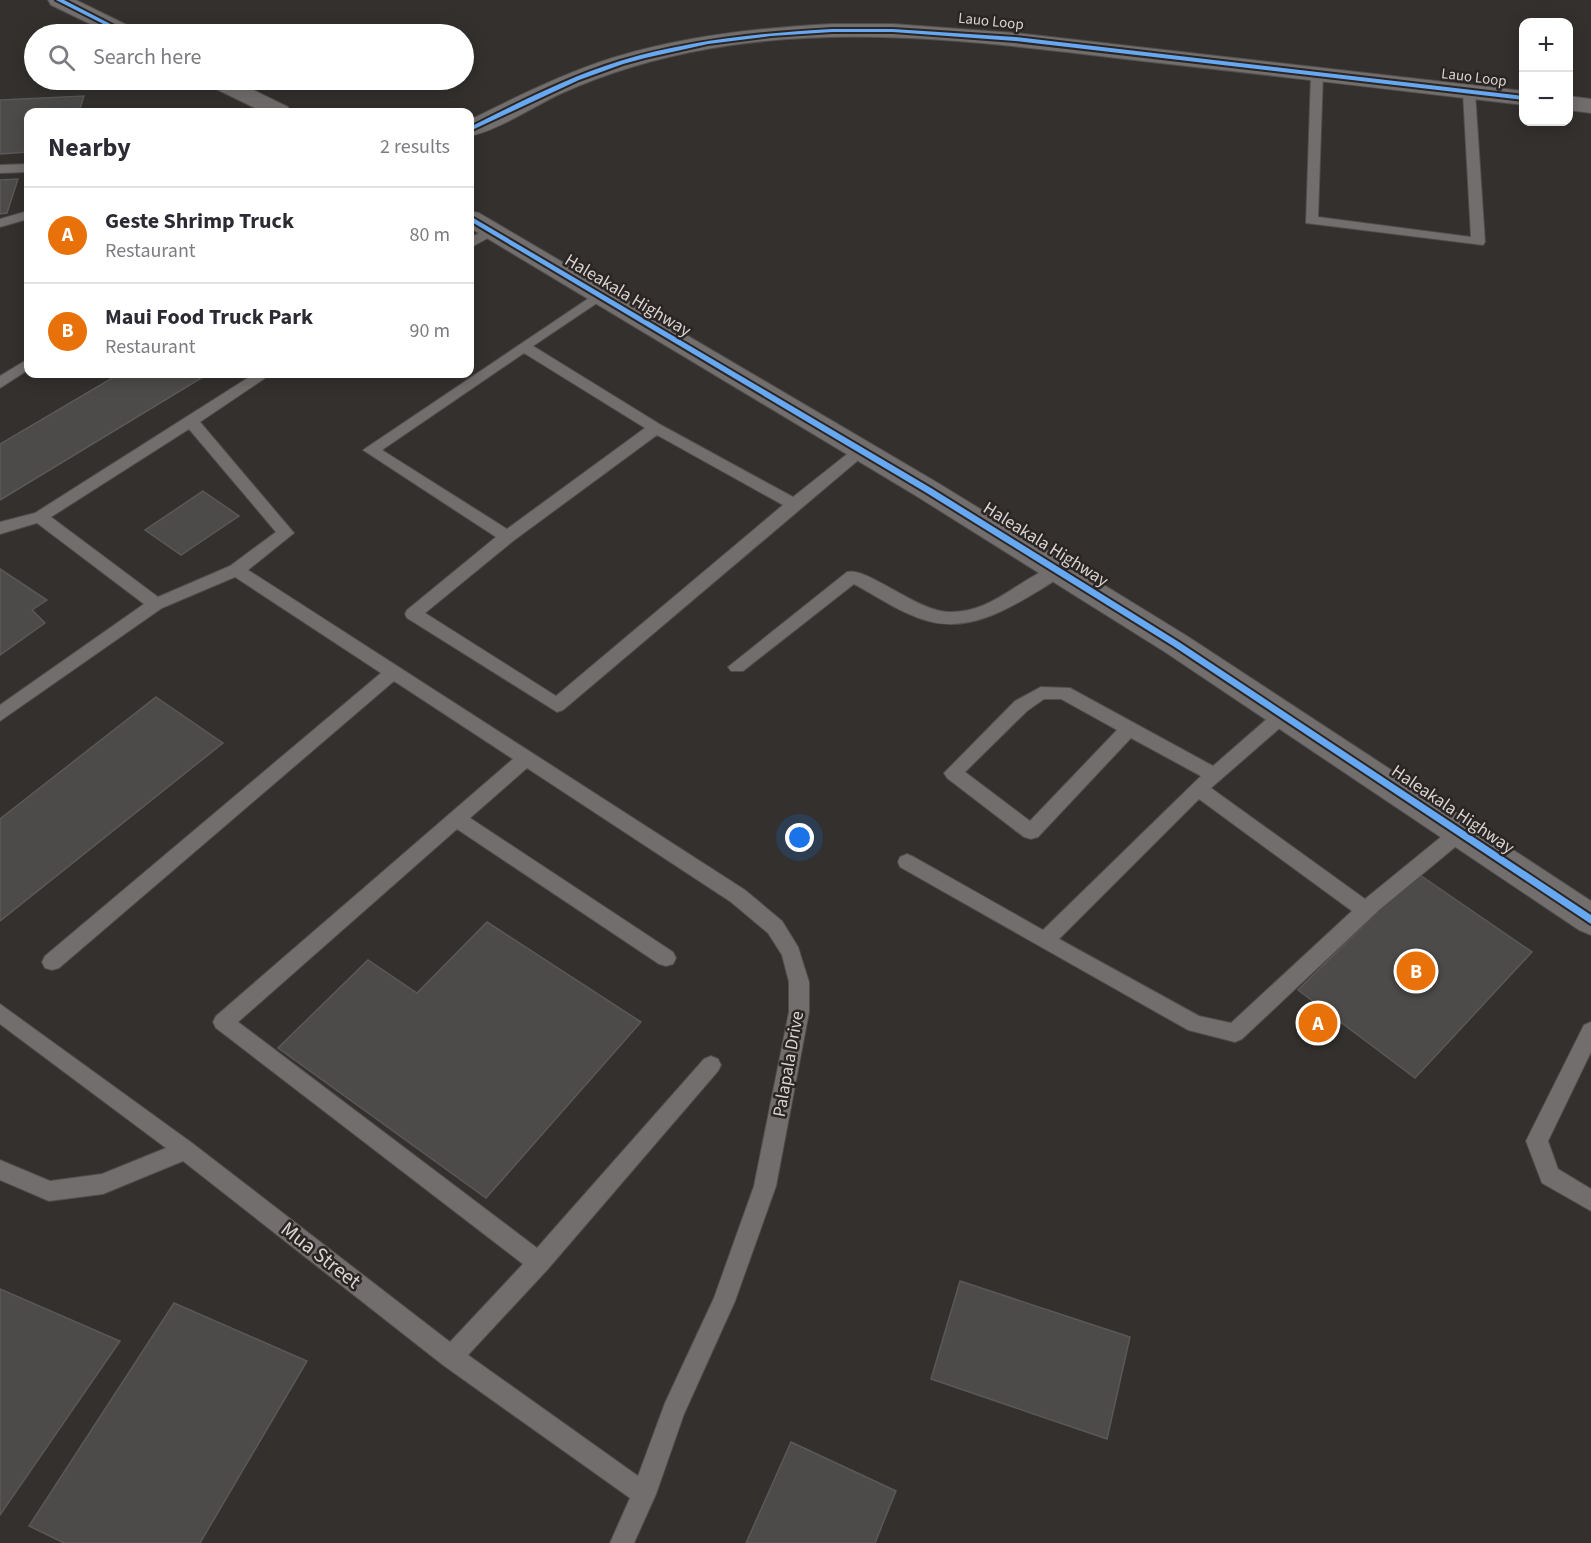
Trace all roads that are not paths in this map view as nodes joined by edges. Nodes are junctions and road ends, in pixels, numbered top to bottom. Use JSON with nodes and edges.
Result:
{"nodes":[{"id":1,"x":60,"y":0,"type":"edge"},
{"id":2,"x":107,"y":24,"type":"edge"},
{"id":3,"x":1317,"y":74,"type":"junction"},
{"id":4,"x":236,"y":90,"type":"edge"},
{"id":5,"x":1469,"y":92,"type":"junction"},
{"id":6,"x":1519,"y":97,"type":"edge"},
{"id":7,"x":1573,"y":104,"type":"edge"},
{"id":8,"x":1591,"y":106,"type":"edge"},
{"id":9,"x":272,"y":108,"type":"edge"},
{"id":10,"x":474,"y":127,"type":"edge"},
{"id":11,"x":24,"y":168,"type":"edge"},
{"id":12,"x":0,"y":169,"type":"edge"},
{"id":13,"x":24,"y":216,"type":"edge"},
{"id":14,"x":0,"y":223,"type":"edge"},
{"id":15,"x":476,"y":231,"type":"edge"},
{"id":16,"x":598,"y":296,"type":"junction"},
{"id":17,"x":524,"y":347,"type":"junction"},
{"id":18,"x":24,"y":367,"type":"edge"},
{"id":19,"x":258,"y":378,"type":"edge"},
{"id":20,"x":0,"y":383,"type":"edge"},
{"id":21,"x":190,"y":420,"type":"junction"},
{"id":22,"x":656,"y":428,"type":"junction"},
{"id":23,"x":861,"y":451,"type":"junction"},
{"id":24,"x":794,"y":504,"type":"junction"},
{"id":25,"x":40,"y":517,"type":"junction"},
{"id":26,"x":0,"y":528,"type":"edge"},
{"id":27,"x":507,"y":537,"type":"junction"},
{"id":28,"x":236,"y":570,"type":"junction"},
{"id":29,"x":1058,"y":571,"type":"junction"},
{"id":30,"x":156,"y":603,"type":"junction"},
{"id":31,"x":737,"y":667,"type":"dead end"},
{"id":32,"x":393,"y":672,"type":"junction"},
{"id":33,"x":0,"y":714,"type":"edge"},
{"id":34,"x":1283,"y":715,"type":"junction"},
{"id":35,"x":1129,"y":728,"type":"junction"},
{"id":36,"x":525,"y":759,"type":"junction"},
{"id":37,"x":1214,"y":776,"type":"junction"},
{"id":38,"x":1198,"y":789,"type":"junction"},
{"id":39,"x":457,"y":819,"type":"junction"},
{"id":40,"x":1460,"y":833,"type":"junction"},
{"id":41,"x":907,"y":862,"type":"dead end"},
{"id":42,"x":1366,"y":910,"type":"junction"},
{"id":43,"x":1591,"y":920,"type":"edge"},
{"id":44,"x":1045,"y":940,"type":"junction"},
{"id":45,"x":666,"y":958,"type":"dead end"},
{"id":46,"x":52,"y":962,"type":"dead end"},
{"id":47,"x":0,"y":1013,"type":"edge"},
{"id":48,"x":1591,"y":1031,"type":"edge"},
{"id":49,"x":1586,"y":1056,"type":"edge"},
{"id":50,"x":711,"y":1065,"type":"dead end"},
{"id":51,"x":185,"y":1150,"type":"junction"},
{"id":52,"x":0,"y":1170,"type":"edge"},
{"id":53,"x":1591,"y":1201,"type":"edge"},
{"id":54,"x":539,"y":1263,"type":"junction"},
{"id":55,"x":452,"y":1358,"type":"junction"},
{"id":56,"x":644,"y":1494,"type":"junction"},
{"id":57,"x":622,"y":1543,"type":"edge"}],
"edges":[{"from":1,"to":2,"type":"street"},
{"from":3,"to":5,"type":"street","name":"Lauo Loop"},
{"from":3,"to":5,"type":"lane"},
{"from":3,"to":10,"type":"street","name":"Lauo Loop"},
{"from":4,"to":9,"type":"street"},
{"from":5,"to":6,"type":"street","name":"Lauo Loop"},
{"from":7,"to":8,"type":"street"},
{"from":11,"to":12,"type":"lane"},
{"from":13,"to":14,"type":"lane"},
{"from":15,"to":16,"type":"street","name":"Haleakala Highway"},
{"from":16,"to":17,"type":"lane"},
{"from":16,"to":23,"type":"street","name":"Haleakala Highway"},
{"from":17,"to":22,"type":"lane"},
{"from":17,"to":27,"type":"lane"},
{"from":18,"to":20,"type":"lane"},
{"from":19,"to":21,"type":"lane"},
{"from":21,"to":25,"type":"lane"},
{"from":21,"to":28,"type":"lane"},
{"from":22,"to":24,"type":"lane"},
{"from":22,"to":27,"type":"lane"},
{"from":23,"to":24,"type":"lane"},
{"from":23,"to":29,"type":"street","name":"Haleakala Highway"},
{"from":24,"to":27,"type":"lane"},
{"from":25,"to":26,"type":"lane"},
{"from":25,"to":30,"type":"lane"},
{"from":28,"to":30,"type":"lane"},
{"from":28,"to":32,"type":"lane","name":"Palapala Drive"},
{"from":29,"to":31,"type":"lane"},
{"from":29,"to":34,"type":"street","name":"Haleakala Highway"},
{"from":30,"to":33,"type":"lane"},
{"from":32,"to":36,"type":"lane","name":"Palapala Drive"},
{"from":32,"to":46,"type":"lane"},
{"from":34,"to":37,"type":"lane"},
{"from":34,"to":40,"type":"street","name":"Haleakala Highway"},
{"from":35,"to":35,"type":"lane"},
{"from":35,"to":37,"type":"lane"},
{"from":36,"to":39,"type":"lane"},
{"from":36,"to":56,"type":"lane","name":"Palapala Drive"},
{"from":37,"to":38,"type":"lane"},
{"from":38,"to":42,"type":"lane"},
{"from":38,"to":44,"type":"lane"},
{"from":39,"to":45,"type":"lane"},
{"from":39,"to":54,"type":"lane"},
{"from":40,"to":42,"type":"lane"},
{"from":40,"to":43,"type":"street","name":"Haleakala Highway"},
{"from":41,"to":44,"type":"lane"},
{"from":42,"to":44,"type":"lane"},
{"from":47,"to":51,"type":"lane","name":"Mua Street"},
{"from":48,"to":49,"type":"lane"},
{"from":49,"to":53,"type":"lane"},
{"from":50,"to":54,"type":"lane"},
{"from":51,"to":52,"type":"lane"},
{"from":51,"to":55,"type":"lane","name":"Mua Street"},
{"from":54,"to":55,"type":"lane"},
{"from":55,"to":56,"type":"lane","name":"Mua Street"},
{"from":56,"to":57,"type":"lane","name":"Palapala Drive"}]}
